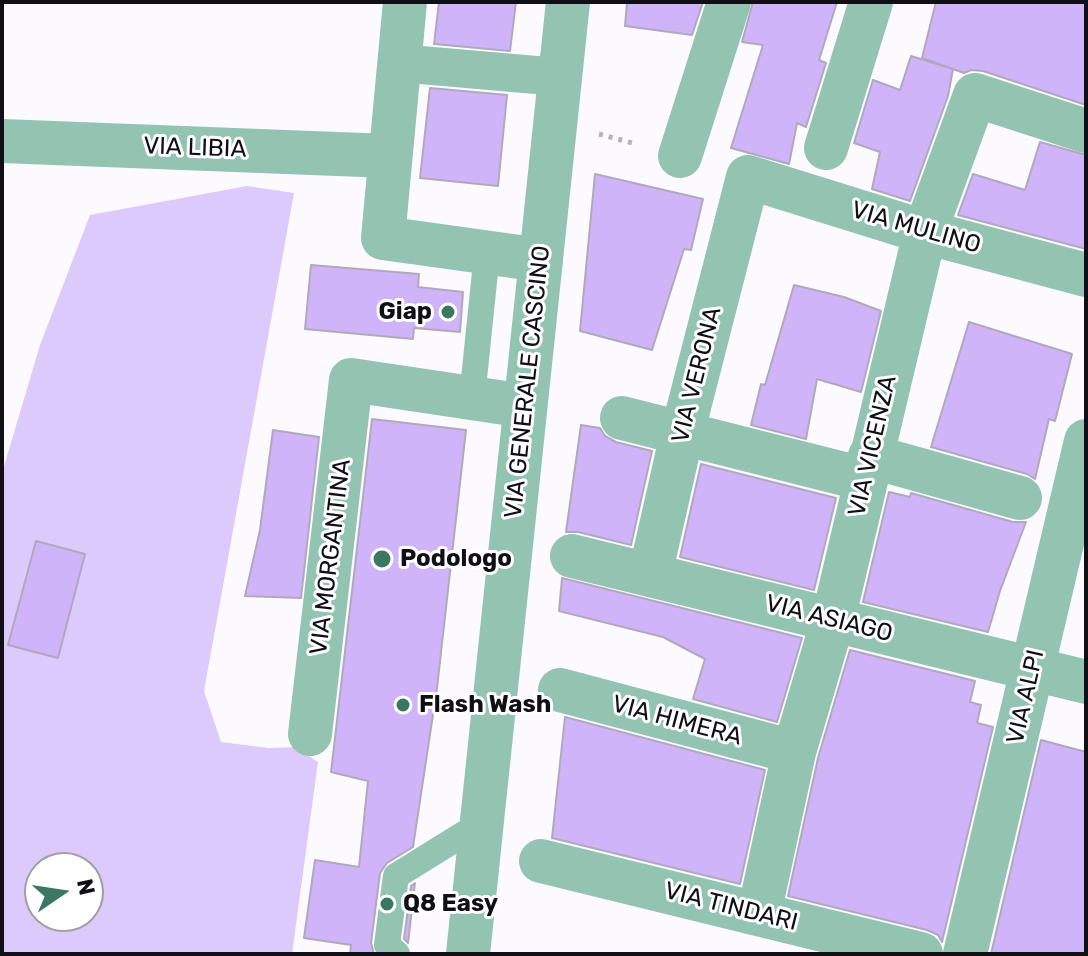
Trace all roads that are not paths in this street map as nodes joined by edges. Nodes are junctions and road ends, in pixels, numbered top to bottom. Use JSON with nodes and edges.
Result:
{"nodes":[{"id":1,"x":405,"y":2,"type":"edge"},
{"id":2,"x":568,"y":2,"type":"edge"},
{"id":3,"x":729,"y":2,"type":"edge"},
{"id":4,"x":871,"y":2,"type":"edge"},
{"id":5,"x":398,"y":63,"type":"junction"},
{"id":6,"x":559,"y":77,"type":"junction"},
{"id":7,"x":1086,"y":131,"type":"edge"},
{"id":8,"x":2,"y":141,"type":"edge"},
{"id":9,"x":826,"y":148,"type":"dead end"},
{"id":10,"x":389,"y":156,"type":"junction"},
{"id":11,"x":680,"y":156,"type":"dead end"},
{"id":12,"x":748,"y":177,"type":"joint"},
{"id":13,"x":925,"y":232,"type":"junction"},
{"id":14,"x":487,"y":253,"type":"junction"},
{"id":15,"x":541,"y":260,"type":"junction"},
{"id":16,"x":1086,"y":275,"type":"edge"},
{"id":17,"x":472,"y":398,"type":"junction"},
{"id":18,"x":525,"y":406,"type":"junction"},
{"id":19,"x":622,"y":418,"type":"dead end"},
{"id":20,"x":682,"y":434,"type":"junction"},
{"id":21,"x":1086,"y":441,"type":"edge"},
{"id":22,"x":867,"y":468,"type":"junction"},
{"id":23,"x":1020,"y":498,"type":"dead end"},
{"id":24,"x":1079,"y":500,"type":"edge"},
{"id":25,"x":572,"y":556,"type":"dead end"},
{"id":26,"x":650,"y":575,"type":"junction"},
{"id":27,"x":833,"y":620,"type":"junction"},
{"id":28,"x":1032,"y":669,"type":"junction"},
{"id":29,"x":1086,"y":682,"type":"edge"},
{"id":30,"x":560,"y":690,"type":"dead end"},
{"id":31,"x":310,"y":734,"type":"dead end"},
{"id":32,"x":794,"y":752,"type":"junction"},
{"id":33,"x":483,"y":822,"type":"junction"},
{"id":34,"x":541,"y":861,"type":"dead end"},
{"id":35,"x":759,"y":914,"type":"junction"},
{"id":36,"x":397,"y":954,"type":"edge"},
{"id":37,"x":468,"y":954,"type":"edge"},
{"id":38,"x":921,"y":954,"type":"edge"},
{"id":39,"x":965,"y":954,"type":"edge"}],
"edges":[{"from":1,"to":5,"type":"street"},
{"from":2,"to":6,"type":"street","name":"VIA GENERALE CASCINO"},
{"from":3,"to":11,"type":"street"},
{"from":4,"to":9,"type":"street"},
{"from":5,"to":6,"type":"street"},
{"from":5,"to":10,"type":"street"},
{"from":6,"to":15,"type":"street","name":"VIA GENERALE CASCINO"},
{"from":7,"to":13,"type":"street","name":"VIA VICENZA"},
{"from":8,"to":10,"type":"street","name":"VIA LIBIA"},
{"from":10,"to":14,"type":"street"},
{"from":12,"to":13,"type":"street","name":"VIA MULINO"},
{"from":12,"to":20,"type":"street","name":"VIA VERONA"},
{"from":13,"to":16,"type":"street","name":"VIA MULINO"},
{"from":13,"to":22,"type":"street","name":"VIA VICENZA"},
{"from":14,"to":15,"type":"street"},
{"from":14,"to":17,"type":"lane"},
{"from":15,"to":18,"type":"street","name":"VIA GENERALE CASCINO"},
{"from":17,"to":18,"type":"street"},
{"from":17,"to":31,"type":"street","name":"VIA MORGANTINA"},
{"from":18,"to":33,"type":"street","name":"VIA GENERALE CASCINO"},
{"from":19,"to":20,"type":"street"},
{"from":20,"to":22,"type":"street"},
{"from":20,"to":26,"type":"street","name":"VIA VERONA"},
{"from":21,"to":24,"type":"street","name":"VIA ALPI"},
{"from":22,"to":23,"type":"street"},
{"from":22,"to":27,"type":"street","name":"VIA VICENZA"},
{"from":24,"to":28,"type":"street","name":"VIA ALPI"},
{"from":25,"to":26,"type":"street","name":"VIA ASIAGO"},
{"from":26,"to":27,"type":"street","name":"VIA ASIAGO"},
{"from":27,"to":28,"type":"street","name":"VIA ASIAGO"},
{"from":27,"to":32,"type":"street","name":"VIA VICENZA"},
{"from":28,"to":29,"type":"street","name":"VIA ASIAGO"},
{"from":28,"to":39,"type":"street","name":"VIA ALPI"},
{"from":30,"to":32,"type":"street","name":"VIA HIMERA"},
{"from":32,"to":35,"type":"street","name":"VIA VICENZA"},
{"from":33,"to":36,"type":"lane"},
{"from":33,"to":37,"type":"street","name":"VIA GENERALE CASCINO"},
{"from":34,"to":35,"type":"street","name":"VIA TINDARI"},
{"from":35,"to":38,"type":"street","name":"VIA TINDARI"}]}
